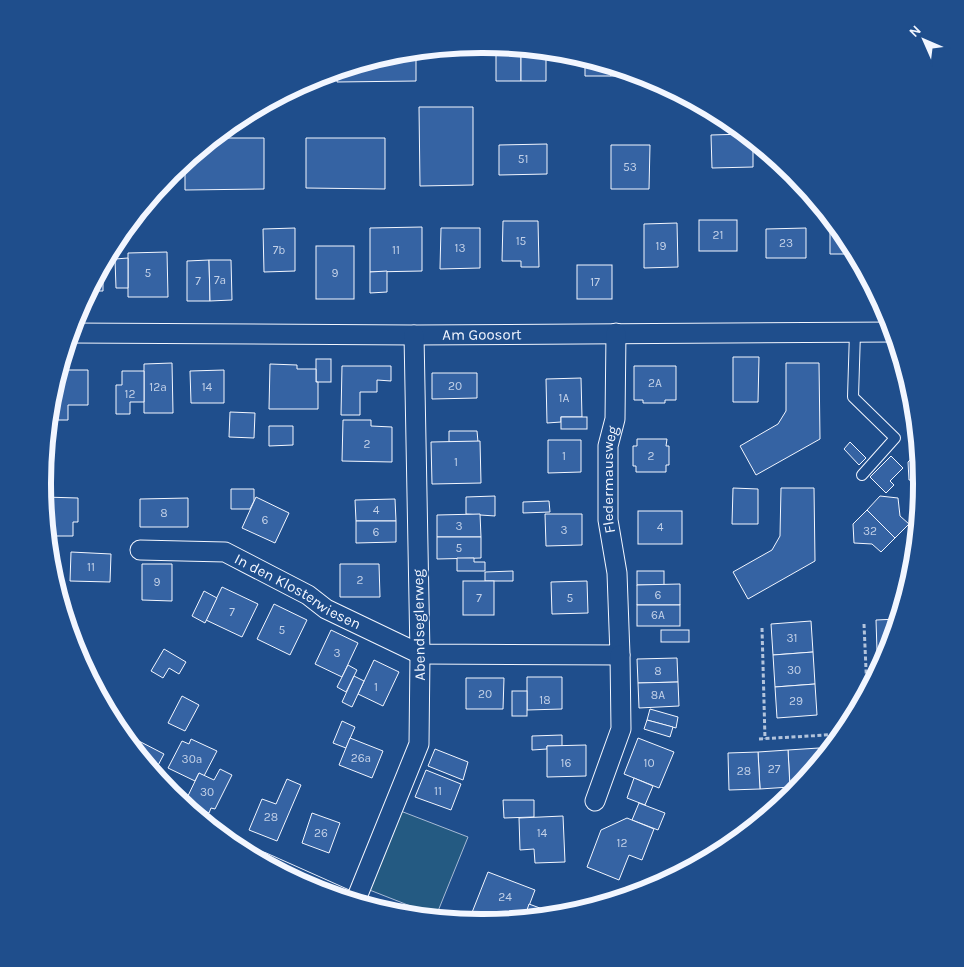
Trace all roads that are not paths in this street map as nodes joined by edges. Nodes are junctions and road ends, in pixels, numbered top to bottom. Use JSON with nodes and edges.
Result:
{"nodes":[{"id":1,"x":855,"y":332,"type":"junction"},
{"id":2,"x":885,"y":332,"type":"edge"},
{"id":3,"x":79,"y":333,"type":"edge"},
{"id":4,"x":616,"y":334,"type":"junction"},
{"id":5,"x":414,"y":335,"type":"junction"},
{"id":6,"x":862,"y":475,"type":"dead end"},
{"id":7,"x":140,"y":550,"type":"dead end"},
{"id":8,"x":420,"y":654,"type":"junction"},
{"id":9,"x":620,"y":654,"type":"junction"},
{"id":10,"x":595,"y":801,"type":"dead end"},
{"id":11,"x":357,"y":895,"type":"edge"}],
"edges":[{"from":1,"to":2,"type":"street","name":"Am Goosort"},
{"from":1,"to":4,"type":"street","name":"Am Goosort"},
{"from":1,"to":6,"type":"lane"},
{"from":3,"to":5,"type":"street","name":"Am Goosort"},
{"from":4,"to":5,"type":"street","name":"Am Goosort"},
{"from":4,"to":9,"type":"street","name":"Fledermausweg"},
{"from":5,"to":8,"type":"street","name":"Abendseglerweg"},
{"from":7,"to":8,"type":"street","name":"In den Klosterwiesen"},
{"from":8,"to":9,"type":"street"},
{"from":8,"to":11,"type":"street","name":"Abendseglerweg"},
{"from":9,"to":10,"type":"street","name":"Fledermausweg"}]}
